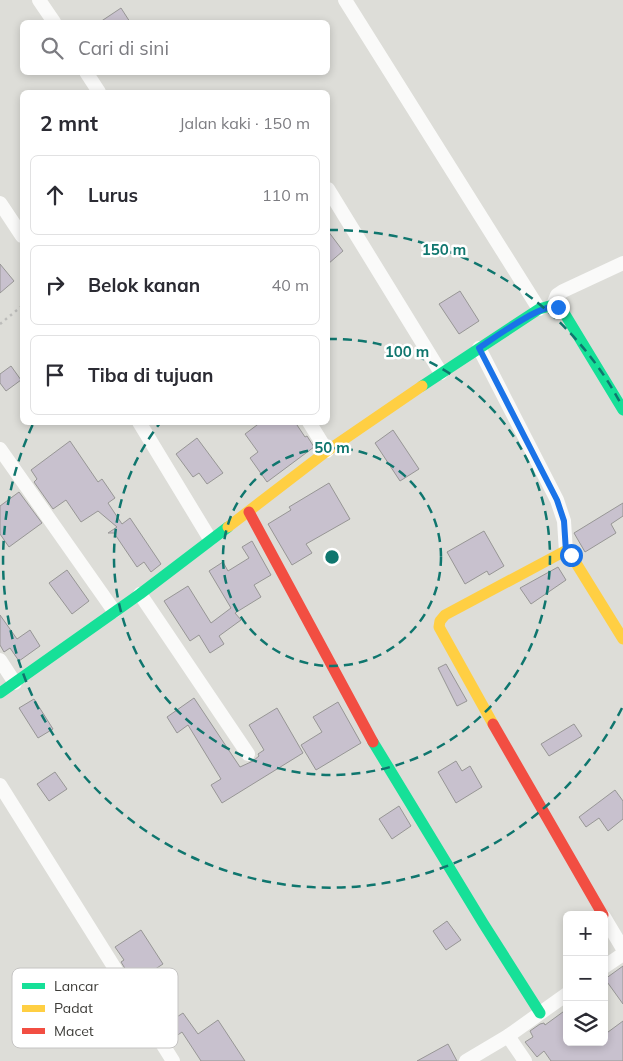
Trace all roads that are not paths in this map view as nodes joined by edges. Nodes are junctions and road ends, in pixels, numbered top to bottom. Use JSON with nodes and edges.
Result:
{"nodes":[{"id":1,"x":39,"y":0,"type":"edge"},
{"id":2,"x":345,"y":0,"type":"edge"},
{"id":3,"x":53,"y":20,"type":"edge"},
{"id":4,"x":88,"y":75,"type":"edge"},
{"id":5,"x":97,"y":90,"type":"edge"},
{"id":6,"x":330,"y":192,"type":"edge"},
{"id":7,"x":0,"y":203,"type":"edge"},
{"id":8,"x":20,"y":233,"type":"edge"},
{"id":9,"x":623,"y":263,"type":"edge"},
{"id":10,"x":546,"y":307,"type":"junction"},
{"id":11,"x":479,"y":348,"type":"junction"},
{"id":12,"x":442,"y":373,"type":"junction"},
{"id":13,"x":623,"y":410,"type":"edge"},
{"id":14,"x":142,"y":425,"type":"edge"},
{"id":15,"x":311,"y":425,"type":"edge"},
{"id":16,"x":0,"y":449,"type":"edge"},
{"id":17,"x":327,"y":451,"type":"junction"},
{"id":18,"x":249,"y":512,"type":"junction"},
{"id":19,"x":210,"y":539,"type":"junction"},
{"id":20,"x":566,"y":552,"type":"junction"},
{"id":21,"x":140,"y":594,"type":"junction"},
{"id":22,"x":114,"y":611,"type":"junction"},
{"id":23,"x":623,"y":639,"type":"edge"},
{"id":24,"x":0,"y":660,"type":"edge"},
{"id":25,"x":15,"y":683,"type":"junction"},
{"id":26,"x":0,"y":693,"type":"edge"},
{"id":27,"x":248,"y":754,"type":"dead end"},
{"id":28,"x":0,"y":785,"type":"edge"},
{"id":29,"x":601,"y":911,"type":"edge"},
{"id":30,"x":608,"y":923,"type":"edge"},
{"id":31,"x":623,"y":949,"type":"edge"},
{"id":32,"x":623,"y":954,"type":"edge"},
{"id":33,"x":608,"y":964,"type":"edge"},
{"id":34,"x":115,"y":968,"type":"edge"},
{"id":35,"x":563,"y":997,"type":"edge"},
{"id":36,"x":540,"y":1013,"type":"junction"},
{"id":37,"x":508,"y":1036,"type":"junction"},
{"id":38,"x":165,"y":1048,"type":"edge"},
{"id":39,"x":173,"y":1061,"type":"edge"},
{"id":40,"x":466,"y":1061,"type":"edge"},
{"id":41,"x":525,"y":1061,"type":"edge"}],
"edges":[{"from":1,"to":3,"type":"street"},
{"from":2,"to":10,"type":"street"},
{"from":4,"to":5,"type":"street"},
{"from":6,"to":12,"type":"street"},
{"from":7,"to":8,"type":"street"},
{"from":9,"to":10,"type":"street"},
{"from":10,"to":11,"type":"street"},
{"from":10,"to":13,"type":"street"},
{"from":11,"to":12,"type":"street"},
{"from":11,"to":20,"type":"street"},
{"from":12,"to":17,"type":"street"},
{"from":14,"to":19,"type":"street"},
{"from":15,"to":17,"type":"street"},
{"from":16,"to":22,"type":"street"},
{"from":17,"to":18,"type":"street"},
{"from":18,"to":19,"type":"street"},
{"from":18,"to":36,"type":"street"},
{"from":19,"to":21,"type":"street"},
{"from":20,"to":23,"type":"street"},
{"from":20,"to":29,"type":"street"},
{"from":21,"to":22,"type":"street"},
{"from":21,"to":27,"type":"street"},
{"from":22,"to":25,"type":"street"},
{"from":24,"to":25,"type":"street"},
{"from":25,"to":26,"type":"street"},
{"from":28,"to":34,"type":"street"},
{"from":30,"to":31,"type":"street"},
{"from":32,"to":33,"type":"street"},
{"from":35,"to":36,"type":"street"},
{"from":36,"to":37,"type":"street"},
{"from":37,"to":40,"type":"street"},
{"from":37,"to":41,"type":"street"},
{"from":38,"to":39,"type":"street"}]}
